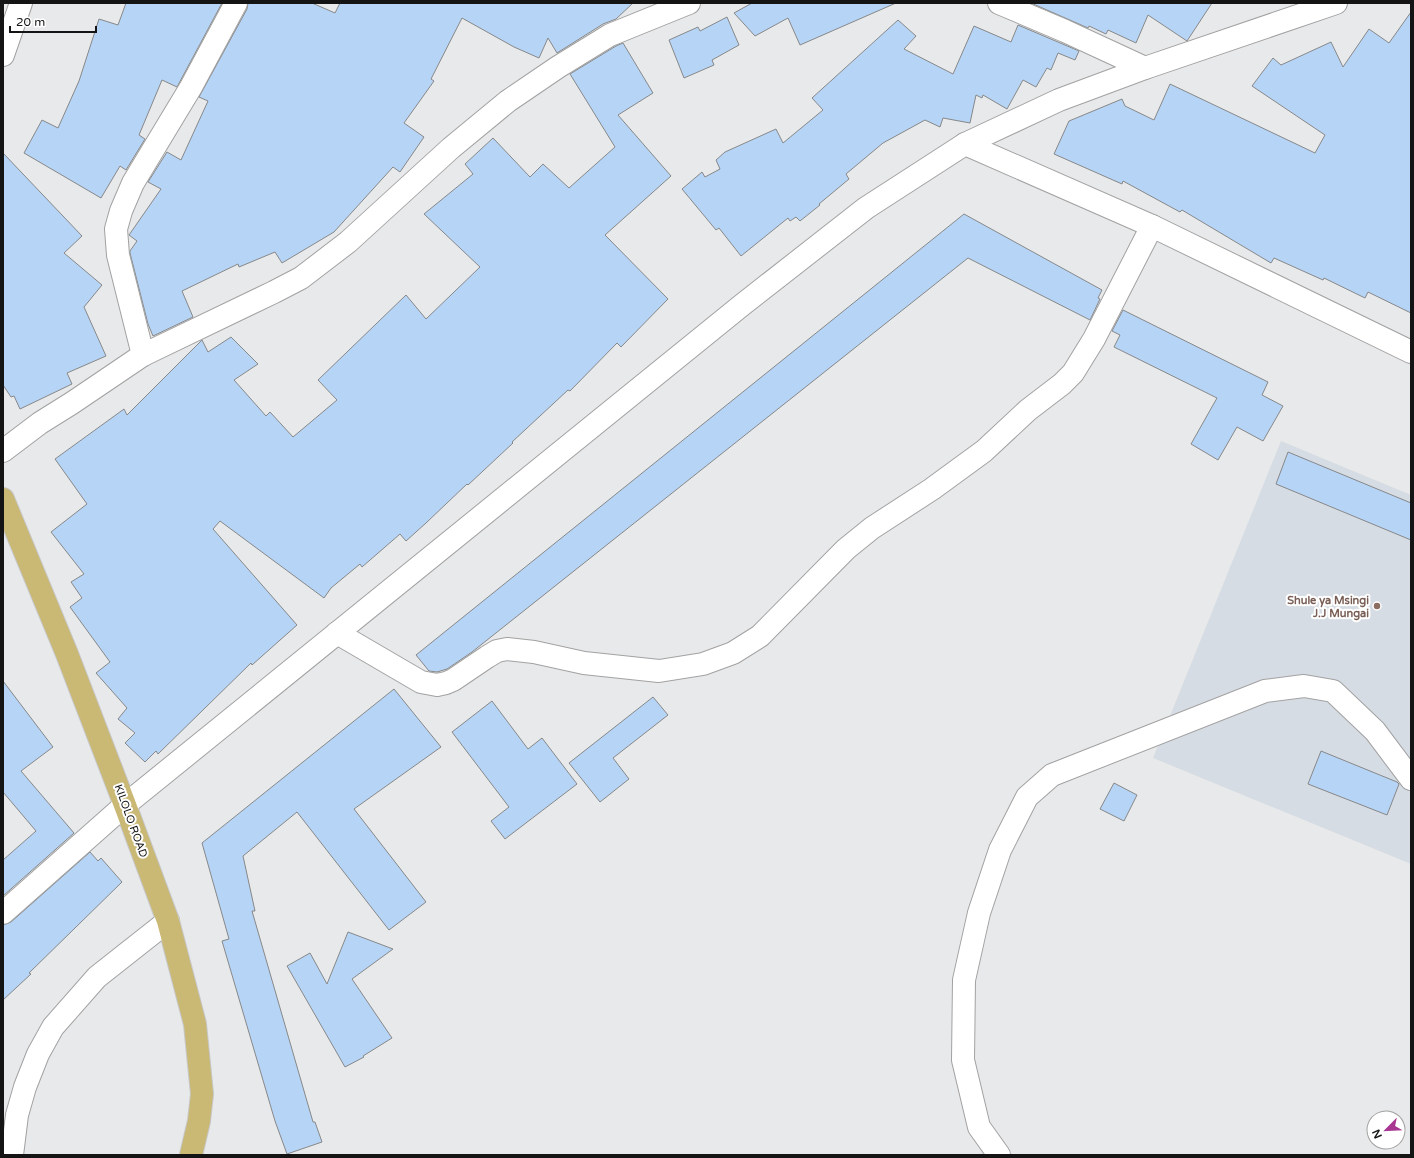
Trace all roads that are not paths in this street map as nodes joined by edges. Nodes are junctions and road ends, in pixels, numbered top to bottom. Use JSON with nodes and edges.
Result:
{"nodes":[{"id":1,"x":21,"y":3,"type":"edge"},
{"id":2,"x":236,"y":3,"type":"edge"},
{"id":3,"x":689,"y":3,"type":"edge"},
{"id":4,"x":999,"y":3,"type":"edge"},
{"id":5,"x":1336,"y":3,"type":"edge"},
{"id":6,"x":3,"y":55,"type":"edge"},
{"id":7,"x":1145,"y":68,"type":"junction"},
{"id":8,"x":965,"y":144,"type":"junction"},
{"id":9,"x":1152,"y":226,"type":"junction"},
{"id":10,"x":1411,"y":352,"type":"edge"},
{"id":11,"x":143,"y":354,"type":"junction"},
{"id":12,"x":3,"y":451,"type":"edge"},
{"id":13,"x":3,"y":499,"type":"edge"},
{"id":14,"x":337,"y":633,"type":"junction"},
{"id":15,"x":1411,"y":779,"type":"edge"},
{"id":16,"x":126,"y":805,"type":"junction"},
{"id":17,"x":3,"y":913,"type":"edge"},
{"id":18,"x":168,"y":921,"type":"junction"},
{"id":19,"x":12,"y":1155,"type":"edge"},
{"id":20,"x":191,"y":1155,"type":"edge"},
{"id":21,"x":999,"y":1155,"type":"edge"}],
"edges":[{"from":1,"to":6,"type":"street"},
{"from":2,"to":11,"type":"street"},
{"from":3,"to":11,"type":"street"},
{"from":4,"to":7,"type":"street"},
{"from":5,"to":7,"type":"street"},
{"from":7,"to":8,"type":"street"},
{"from":8,"to":9,"type":"street"},
{"from":8,"to":14,"type":"street"},
{"from":9,"to":10,"type":"street"},
{"from":9,"to":14,"type":"street"},
{"from":11,"to":12,"type":"street"},
{"from":13,"to":16,"type":"main road","name":"KILOLO ROAD"},
{"from":14,"to":16,"type":"street"},
{"from":15,"to":21,"type":"street"},
{"from":16,"to":17,"type":"street"},
{"from":16,"to":18,"type":"main road","name":"KILOLO ROAD"},
{"from":18,"to":19,"type":"street"},
{"from":18,"to":20,"type":"main road","name":"KILOLO ROAD"}]}
